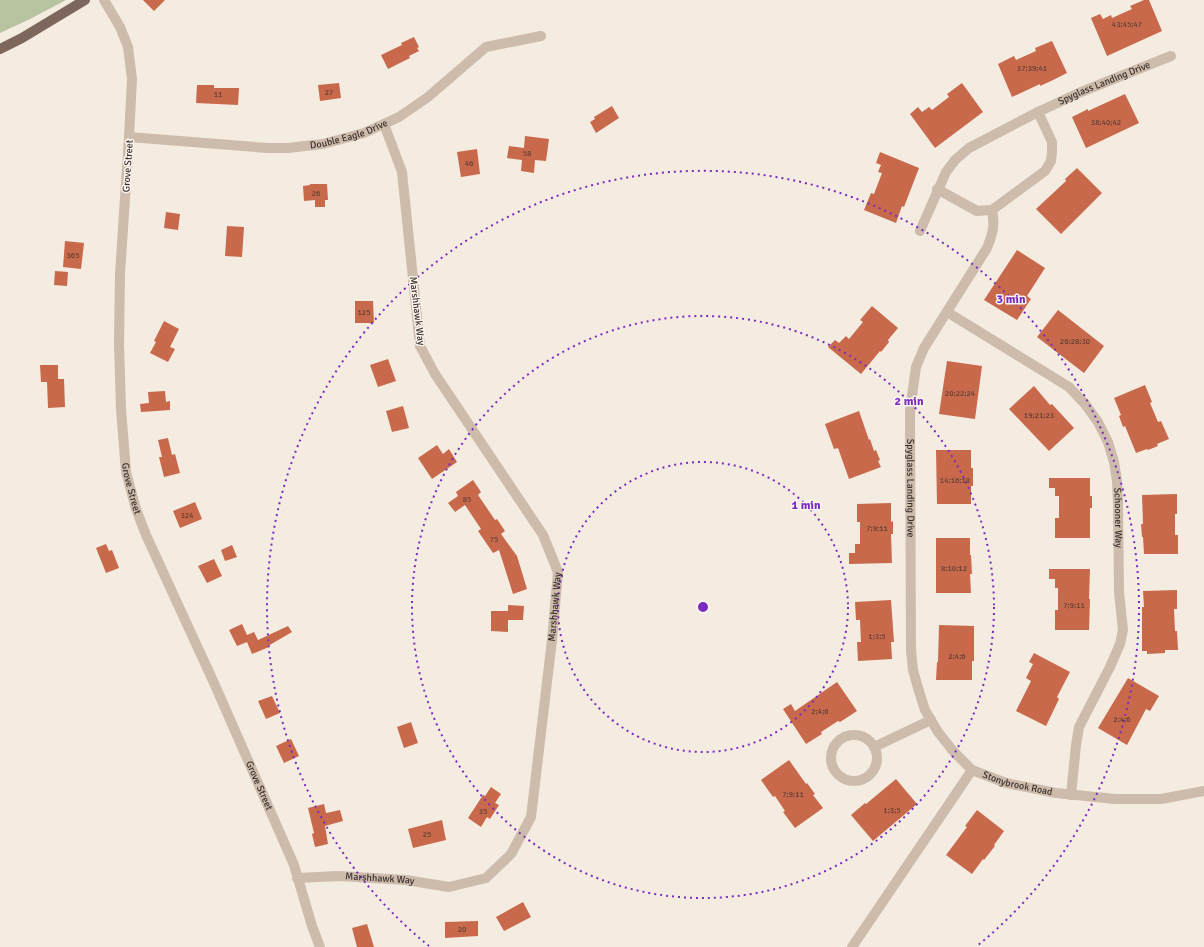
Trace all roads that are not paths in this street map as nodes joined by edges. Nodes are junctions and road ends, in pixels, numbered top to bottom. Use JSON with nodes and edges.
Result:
{"nodes":[{"id":1,"x":85,"y":0,"type":"edge"},
{"id":2,"x":104,"y":0,"type":"edge"},
{"id":3,"x":541,"y":36,"type":"dead end"},
{"id":4,"x":0,"y":49,"type":"edge"},
{"id":5,"x":1171,"y":56,"type":"dead end"},
{"id":6,"x":1038,"y":112,"type":"junction"},
{"id":7,"x":384,"y":124,"type":"junction"},
{"id":8,"x":130,"y":138,"type":"junction"},
{"id":9,"x":937,"y":189,"type":"junction"},
{"id":10,"x":992,"y":210,"type":"junction"},
{"id":11,"x":920,"y":231,"type":"dead end"},
{"id":12,"x":947,"y":312,"type":"junction"},
{"id":13,"x":931,"y":720,"type":"junction"},
{"id":14,"x":874,"y":747,"type":"junction"},
{"id":15,"x":972,"y":770,"type":"junction"},
{"id":16,"x":1204,"y":791,"type":"edge"},
{"id":17,"x":1071,"y":795,"type":"junction"},
{"id":18,"x":297,"y":878,"type":"junction"},
{"id":19,"x":320,"y":947,"type":"edge"},
{"id":20,"x":852,"y":947,"type":"edge"}],
"edges":[{"from":1,"to":4,"type":"main road"},
{"from":2,"to":8,"type":"street","name":"Grove Street"},
{"from":3,"to":7,"type":"street","name":"Double Eagle Drive"},
{"from":5,"to":6,"type":"street","name":"Spyglass Landing Drive"},
{"from":6,"to":9,"type":"street","name":"Spyglass Landing Drive"},
{"from":6,"to":10,"type":"street"},
{"from":7,"to":8,"type":"street","name":"Double Eagle Drive"},
{"from":7,"to":18,"type":"street","name":"Marshhawk Way"},
{"from":8,"to":18,"type":"street","name":"Grove Street"},
{"from":9,"to":10,"type":"street"},
{"from":9,"to":11,"type":"street","name":"Spyglass Landing Drive"},
{"from":10,"to":12,"type":"street","name":"Spyglass Landing Drive"},
{"from":12,"to":13,"type":"street","name":"Spyglass Landing Drive"},
{"from":12,"to":17,"type":"street","name":"Schooner Way"},
{"from":13,"to":14,"type":"street"},
{"from":13,"to":15,"type":"street","name":"Spyglass Landing Drive"},
{"from":14,"to":14,"type":"street"},
{"from":15,"to":17,"type":"street","name":"Stonybrook Road"},
{"from":15,"to":20,"type":"street","name":"Stonybrook Road"},
{"from":16,"to":17,"type":"street","name":"Stonybrook Road"},
{"from":18,"to":19,"type":"street","name":"Grove Street"}]}
